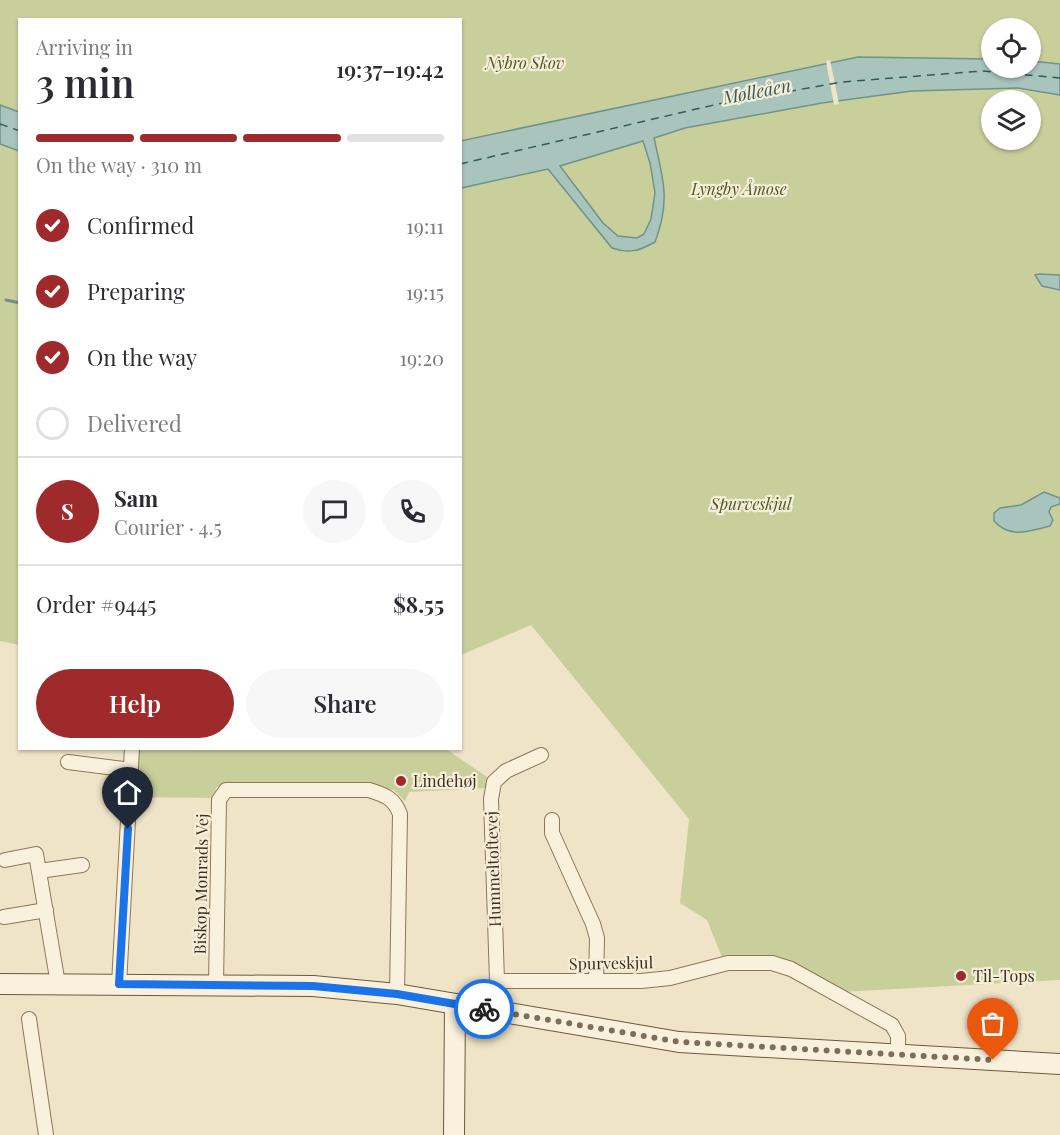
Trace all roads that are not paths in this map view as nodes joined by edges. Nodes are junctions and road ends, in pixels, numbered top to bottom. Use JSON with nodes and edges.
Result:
{"nodes":[{"id":1,"x":132,"y":750,"type":"edge"},
{"id":2,"x":541,"y":755,"type":"dead end"},
{"id":3,"x":68,"y":762,"type":"dead end"},
{"id":4,"x":131,"y":770,"type":"junction"},
{"id":5,"x":552,"y":820,"type":"dead end"},
{"id":6,"x":5,"y":860,"type":"dead end"},
{"id":7,"x":82,"y":864,"type":"dead end"},
{"id":8,"x":39,"y":872,"type":"junction"},
{"id":9,"x":46,"y":910,"type":"junction"},
{"id":10,"x":4,"y":917,"type":"dead end"},
{"id":11,"x":497,"y":981,"type":"junction"},
{"id":12,"x":597,"y":981,"type":"junction"},
{"id":13,"x":0,"y":984,"type":"edge"},
{"id":14,"x":58,"y":984,"type":"junction"},
{"id":15,"x":119,"y":984,"type":"junction"},
{"id":16,"x":216,"y":985,"type":"junction"},
{"id":17,"x":397,"y":994,"type":"junction"},
{"id":18,"x":455,"y":1004,"type":"junction"},
{"id":19,"x":498,"y":1011,"type":"junction"},
{"id":20,"x":29,"y":1019,"type":"dead end"},
{"id":21,"x":898,"y":1055,"type":"junction"},
{"id":22,"x":1060,"y":1064,"type":"edge"},
{"id":23,"x":46,"y":1135,"type":"edge"},
{"id":24,"x":454,"y":1135,"type":"edge"}],
"edges":[{"from":1,"to":4,"type":"street"},
{"from":2,"to":11,"type":"street","name":"Hummeltoftevej"},
{"from":3,"to":4,"type":"street"},
{"from":4,"to":15,"type":"street"},
{"from":5,"to":12,"type":"street"},
{"from":6,"to":8,"type":"street"},
{"from":7,"to":8,"type":"street"},
{"from":8,"to":9,"type":"street"},
{"from":9,"to":10,"type":"street"},
{"from":9,"to":14,"type":"street"},
{"from":11,"to":12,"type":"street","name":"Spurveskjul"},
{"from":11,"to":19,"type":"street","name":"Hummeltoftevej"},
{"from":12,"to":21,"type":"street","name":"Spurveskjul"},
{"from":13,"to":14,"type":"street"},
{"from":14,"to":15,"type":"street"},
{"from":15,"to":16,"type":"street"},
{"from":16,"to":17,"type":"street"},
{"from":16,"to":17,"type":"street","name":"Biskop Monrads Vej"},
{"from":17,"to":18,"type":"street"},
{"from":18,"to":19,"type":"street"},
{"from":18,"to":24,"type":"street"},
{"from":19,"to":21,"type":"street"},
{"from":20,"to":23,"type":"street"},
{"from":21,"to":22,"type":"street"}]}
